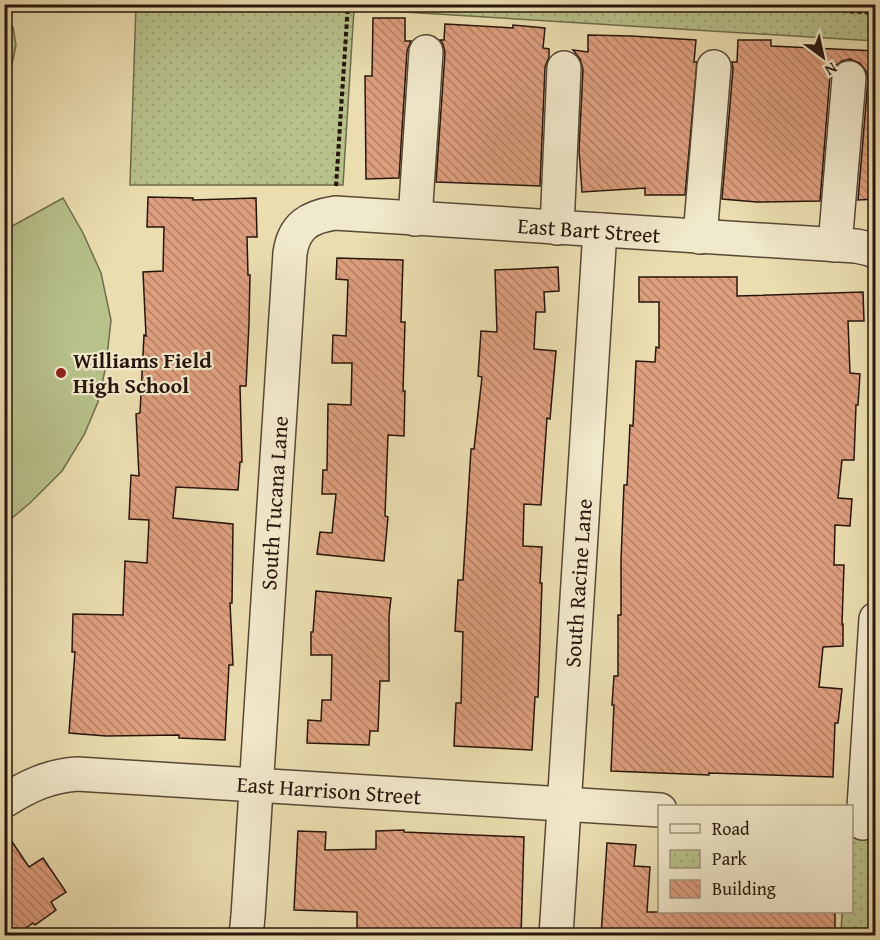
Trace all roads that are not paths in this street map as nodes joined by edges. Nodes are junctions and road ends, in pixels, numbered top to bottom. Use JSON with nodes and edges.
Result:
{"nodes":[{"id":1,"x":426,"y":52,"type":"dead end"},
{"id":2,"x":714,"y":67,"type":"dead end"},
{"id":3,"x":564,"y":68,"type":"dead end"},
{"id":4,"x":849,"y":78,"type":"dead end"},
{"id":5,"x":415,"y":219,"type":"junction"},
{"id":6,"x":303,"y":224,"type":"joint"},
{"id":7,"x":557,"y":228,"type":"junction"},
{"id":8,"x":600,"y":231,"type":"junction"},
{"id":9,"x":700,"y":237,"type":"junction"},
{"id":10,"x":835,"y":245,"type":"junction"},
{"id":11,"x":876,"y":252,"type":"edge"},
{"id":12,"x":876,"y":619,"type":"edge"},
{"id":13,"x":874,"y":671,"type":"edge"},
{"id":14,"x":257,"y":785,"type":"junction"},
{"id":15,"x":4,"y":801,"type":"edge"},
{"id":16,"x":564,"y":805,"type":"junction"},
{"id":17,"x":658,"y":810,"type":"edge"},
{"id":18,"x":863,"y":823,"type":"edge"},
{"id":19,"x":246,"y":936,"type":"edge"},
{"id":20,"x":556,"y":936,"type":"edge"}],
"edges":[{"from":1,"to":5,"type":"street"},
{"from":2,"to":9,"type":"street"},
{"from":3,"to":7,"type":"street"},
{"from":4,"to":10,"type":"street"},
{"from":5,"to":6,"type":"street","name":"East Bart Street"},
{"from":5,"to":7,"type":"street","name":"East Bart Street"},
{"from":6,"to":14,"type":"street","name":"South Tucana Lane"},
{"from":7,"to":8,"type":"street","name":"East Bart Street"},
{"from":8,"to":9,"type":"street","name":"East Bart Street"},
{"from":8,"to":16,"type":"street","name":"South Racine Lane"},
{"from":9,"to":10,"type":"street","name":"East Bart Street"},
{"from":10,"to":11,"type":"street","name":"East Bart Street"},
{"from":12,"to":13,"type":"street"},
{"from":13,"to":18,"type":"street"},
{"from":14,"to":15,"type":"street","name":"East Harrison Street"},
{"from":14,"to":16,"type":"street","name":"East Harrison Street"},
{"from":14,"to":19,"type":"street","name":"South Tucana Lane"},
{"from":16,"to":17,"type":"street","name":"East Harrison Street"},
{"from":16,"to":20,"type":"street","name":"South Racine Lane"}]}
